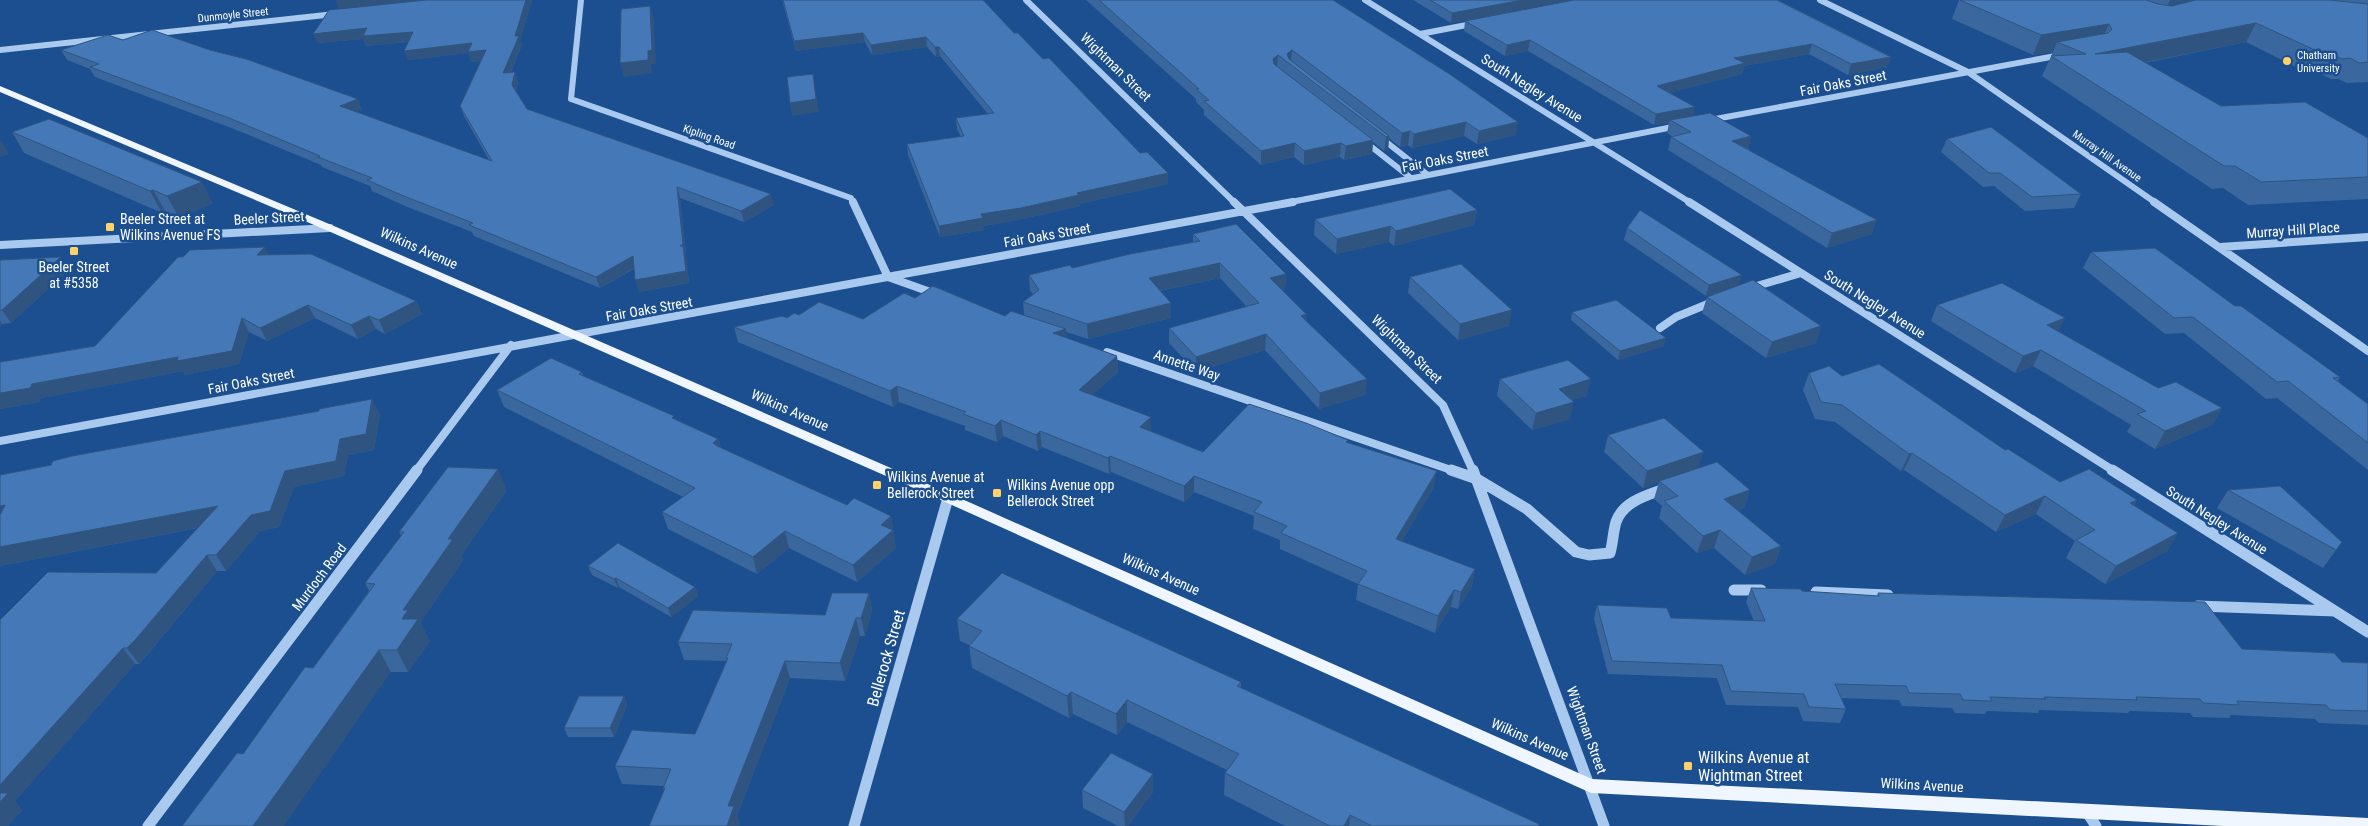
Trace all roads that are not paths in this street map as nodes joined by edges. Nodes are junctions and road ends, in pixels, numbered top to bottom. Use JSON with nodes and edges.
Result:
{"nodes":[{"id":1,"x":581,"y":0,"type":"edge"},
{"id":2,"x":1026,"y":0,"type":"edge"},
{"id":3,"x":1365,"y":0,"type":"edge"},
{"id":4,"x":1820,"y":0,"type":"edge"},
{"id":5,"x":342,"y":14,"type":"edge"},
{"id":6,"x":1482,"y":22,"type":"edge"},
{"id":7,"x":1420,"y":34,"type":"junction"},
{"id":8,"x":0,"y":50,"type":"edge"},
{"id":9,"x":2070,"y":53,"type":"edge"},
{"id":10,"x":1968,"y":72,"type":"junction"},
{"id":11,"x":0,"y":89,"type":"edge"},
{"id":12,"x":1697,"y":123,"type":"edge"},
{"id":13,"x":1687,"y":124,"type":"edge"},
{"id":14,"x":1376,"y":134,"type":"edge"},
{"id":15,"x":1361,"y":139,"type":"edge"},
{"id":16,"x":1592,"y":142,"type":"junction"},
{"id":17,"x":1428,"y":175,"type":"junction"},
{"id":18,"x":1411,"y":178,"type":"junction"},
{"id":19,"x":1243,"y":212,"type":"junction"},
{"id":20,"x":330,"y":228,"type":"junction"},
{"id":21,"x":2368,"y":237,"type":"edge"},
{"id":22,"x":0,"y":245,"type":"edge"},
{"id":23,"x":2220,"y":247,"type":"junction"},
{"id":24,"x":1800,"y":273,"type":"junction"},
{"id":25,"x":888,"y":278,"type":"junction"},
{"id":26,"x":1740,"y":291,"type":"edge"},
{"id":27,"x":945,"y":297,"type":"edge"},
{"id":28,"x":1724,"y":297,"type":"edge"},
{"id":29,"x":1660,"y":328,"type":"dead end"},
{"id":30,"x":574,"y":335,"type":"junction"},
{"id":31,"x":511,"y":345,"type":"junction"},
{"id":32,"x":1096,"y":349,"type":"edge"},
{"id":33,"x":2368,"y":351,"type":"edge"},
{"id":34,"x":0,"y":442,"type":"edge"},
{"id":35,"x":1477,"y":479,"type":"junction"},
{"id":36,"x":1674,"y":486,"type":"edge"},
{"id":37,"x":948,"y":498,"type":"junction"},
{"id":38,"x":1734,"y":590,"type":"dead end"},
{"id":39,"x":1774,"y":591,"type":"edge"},
{"id":40,"x":1804,"y":592,"type":"edge"},
{"id":41,"x":1904,"y":596,"type":"edge"},
{"id":42,"x":2184,"y":606,"type":"edge"},
{"id":43,"x":2336,"y":611,"type":"junction"},
{"id":44,"x":2368,"y":632,"type":"edge"},
{"id":45,"x":1591,"y":786,"type":"junction"},
{"id":46,"x":2086,"y":811,"type":"junction"},
{"id":47,"x":148,"y":826,"type":"edge"},
{"id":48,"x":854,"y":826,"type":"edge"},
{"id":49,"x":1604,"y":826,"type":"edge"},
{"id":50,"x":2096,"y":826,"type":"edge"},
{"id":51,"x":2368,"y":826,"type":"edge"}],
"edges":[{"from":1,"to":25,"type":"street","name":"Kipling Road"},
{"from":2,"to":19,"type":"street","name":"Wightman Street"},
{"from":3,"to":7,"type":"street","name":"South Negley Avenue"},
{"from":4,"to":10,"type":"street","name":"Murray Hill Avenue"},
{"from":5,"to":8,"type":"street","name":"Dunmoyle Street"},
{"from":6,"to":7,"type":"street"},
{"from":7,"to":16,"type":"street","name":"South Negley Avenue"},
{"from":9,"to":10,"type":"street","name":"Fair Oaks Street"},
{"from":10,"to":12,"type":"street","name":"Fair Oaks Street"},
{"from":10,"to":23,"type":"street","name":"Murray Hill Avenue"},
{"from":11,"to":20,"type":"main road","name":"Wilkins Avenue"},
{"from":13,"to":16,"type":"street","name":"Fair Oaks Street"},
{"from":14,"to":17,"type":"street"},
{"from":15,"to":18,"type":"street"},
{"from":16,"to":17,"type":"street","name":"Fair Oaks Street"},
{"from":16,"to":24,"type":"street","name":"South Negley Avenue"},
{"from":17,"to":18,"type":"street","name":"Fair Oaks Street"},
{"from":18,"to":19,"type":"street","name":"Fair Oaks Street"},
{"from":19,"to":25,"type":"street","name":"Fair Oaks Street"},
{"from":19,"to":35,"type":"street","name":"Wightman Street"},
{"from":20,"to":22,"type":"street","name":"Beeler Street"},
{"from":20,"to":30,"type":"main road","name":"Wilkins Avenue"},
{"from":21,"to":23,"type":"street","name":"Murray Hill Place"},
{"from":23,"to":33,"type":"street","name":"Murray Hill Avenue"},
{"from":24,"to":26,"type":"street"},
{"from":24,"to":43,"type":"street","name":"South Negley Avenue"},
{"from":25,"to":27,"type":"street"},
{"from":25,"to":30,"type":"street","name":"Fair Oaks Street"},
{"from":28,"to":29,"type":"street"},
{"from":30,"to":31,"type":"street","name":"Fair Oaks Street"},
{"from":30,"to":37,"type":"main road","name":"Wilkins Avenue"},
{"from":31,"to":34,"type":"street","name":"Fair Oaks Street"},
{"from":31,"to":47,"type":"street","name":"Murdoch Road"},
{"from":32,"to":35,"type":"street","name":"Annette Way"},
{"from":35,"to":36,"type":"street"},
{"from":35,"to":45,"type":"street","name":"Wightman Street"},
{"from":37,"to":45,"type":"main road","name":"Wilkins Avenue"},
{"from":37,"to":48,"type":"street","name":"Bellerock Street"},
{"from":38,"to":39,"type":"street"},
{"from":40,"to":41,"type":"street"},
{"from":42,"to":43,"type":"street"},
{"from":43,"to":44,"type":"street","name":"South Negley Avenue"},
{"from":45,"to":46,"type":"main road","name":"Wilkins Avenue"},
{"from":45,"to":49,"type":"street","name":"Wightman Street"},
{"from":46,"to":50,"type":"street"},
{"from":46,"to":51,"type":"main road","name":"Wilkins Avenue"}]}
